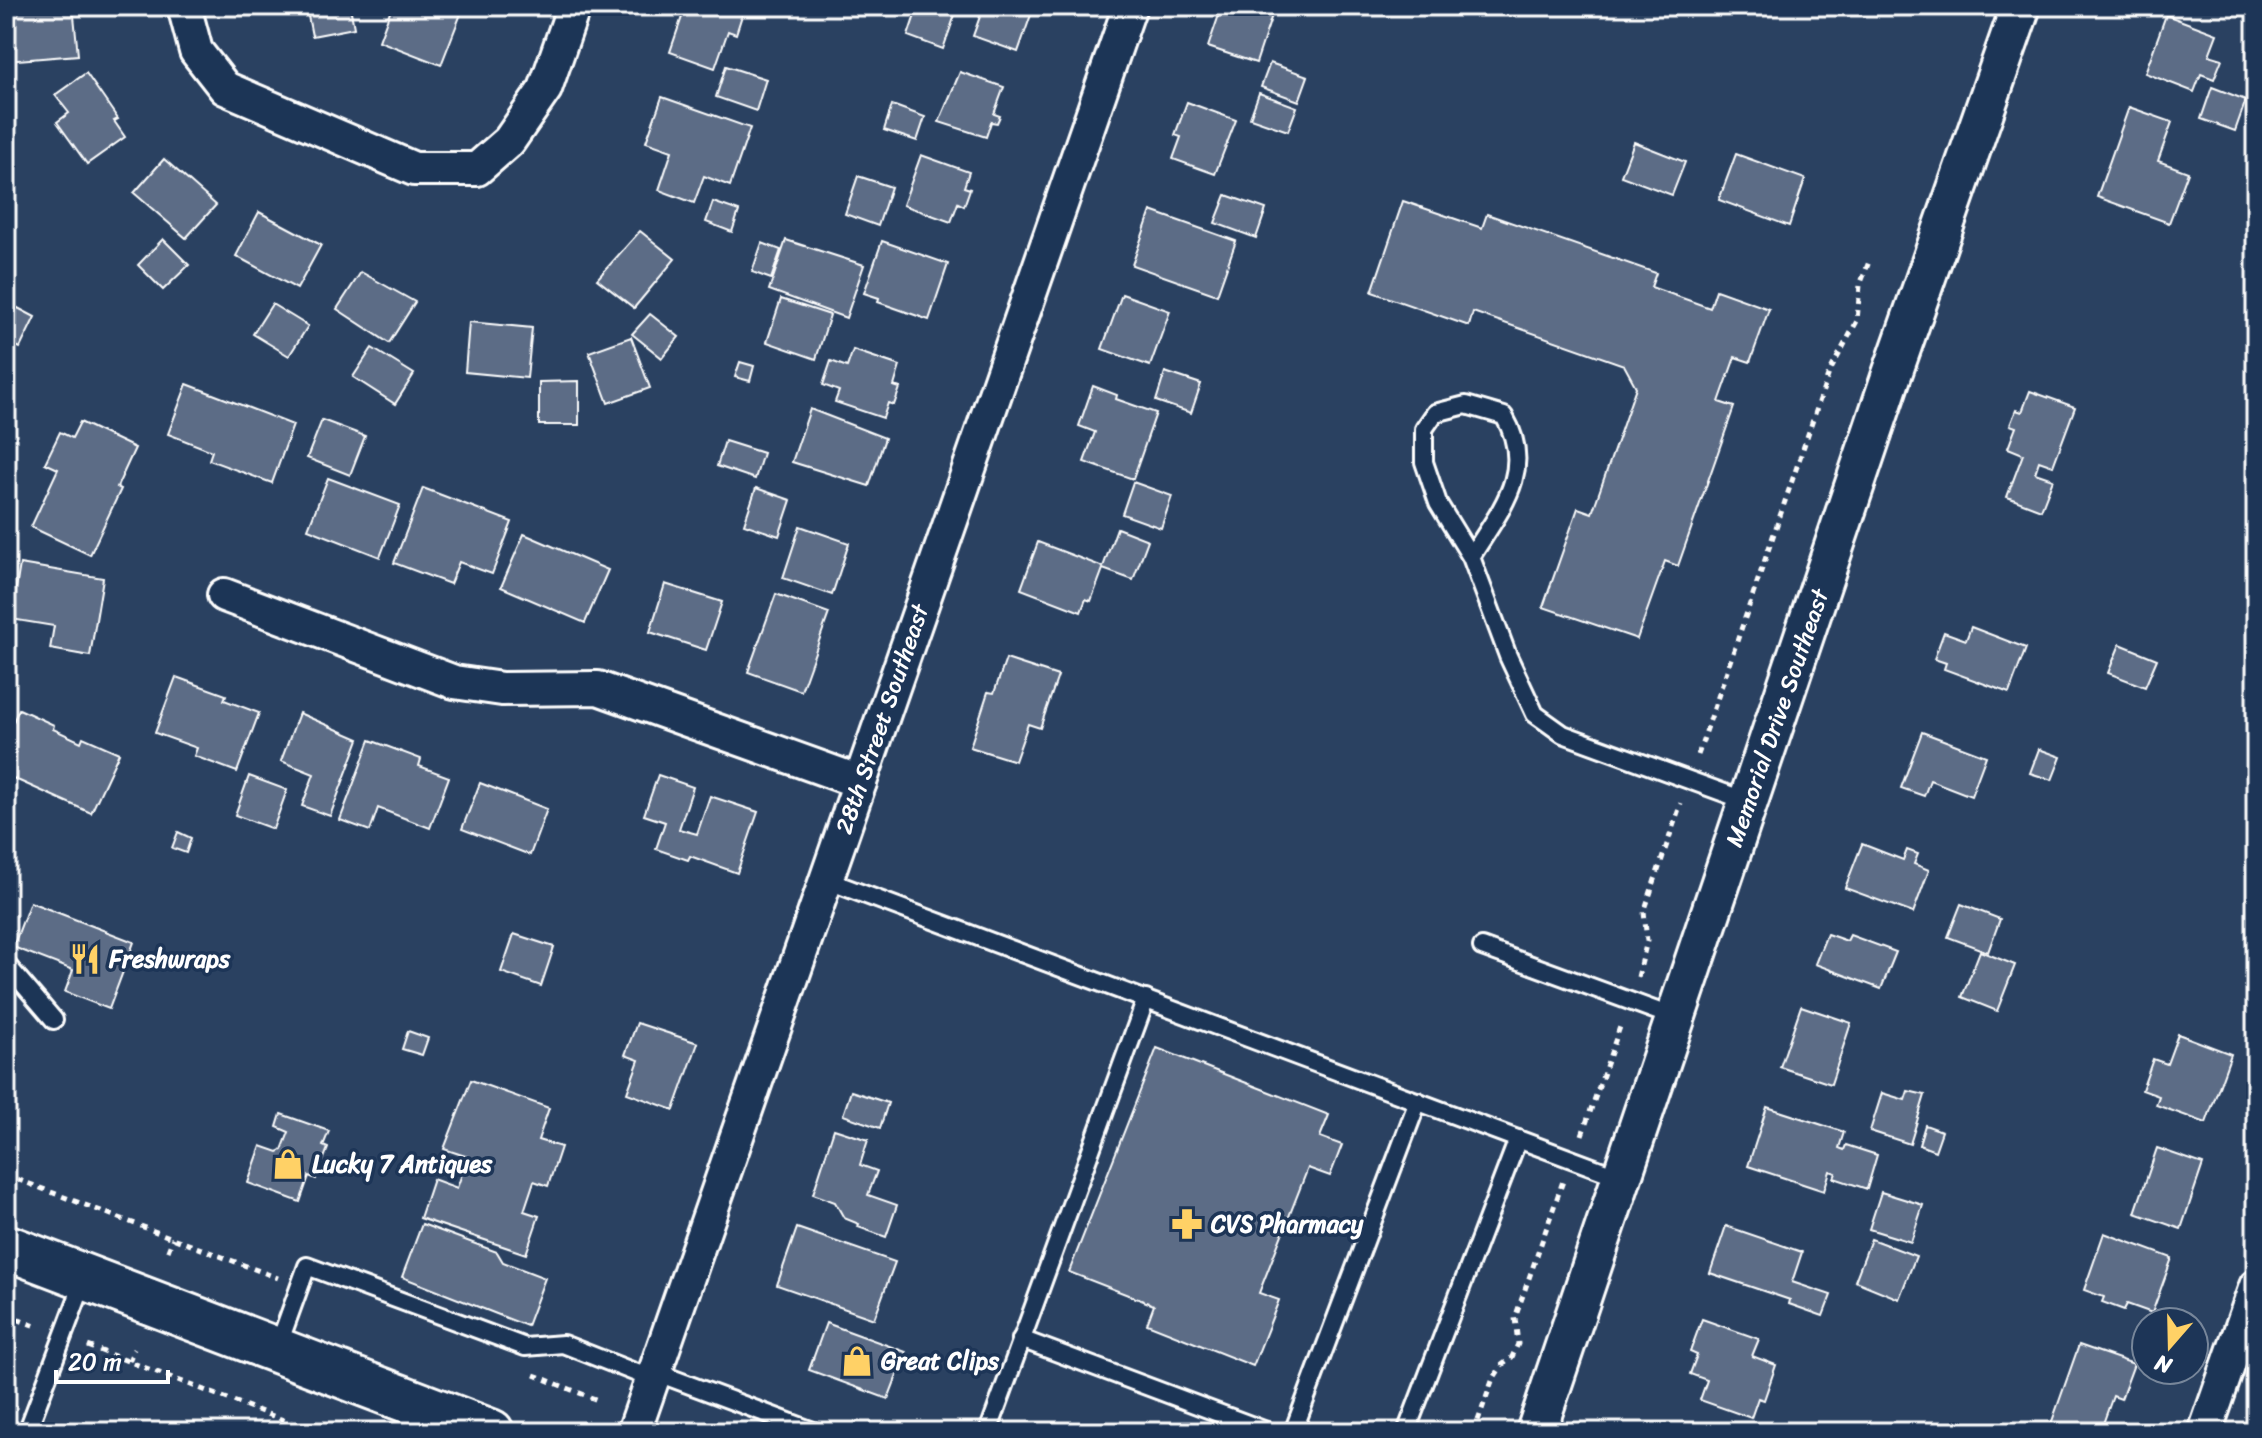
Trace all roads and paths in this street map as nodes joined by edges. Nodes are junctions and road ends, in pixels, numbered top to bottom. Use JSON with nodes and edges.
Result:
{"nodes":[{"id":1,"x":184,"y":6,"type":"edge"},
{"id":2,"x":574,"y":6,"type":"edge"},
{"id":3,"x":1130,"y":6,"type":"edge"},
{"id":4,"x":2021,"y":6,"type":"edge"},
{"id":5,"x":1870,"y":259,"type":"dead end"},
{"id":6,"x":1471,"y":557,"type":"junction"},
{"id":7,"x":224,"y":595,"type":"dead end"},
{"id":8,"x":1689,"y":780,"type":"junction"},
{"id":9,"x":860,"y":782,"type":"junction"},
{"id":10,"x":1749,"y":802,"type":"junction"},
{"id":11,"x":826,"y":880,"type":"junction"},
{"id":12,"x":1482,"y":947,"type":"dead end"},
{"id":13,"x":6,"y":964,"type":"edge"},
{"id":14,"x":1146,"y":999,"type":"junction"},
{"id":15,"x":1629,"y":1002,"type":"junction"},
{"id":16,"x":1676,"y":1018,"type":"junction"},
{"id":17,"x":54,"y":1020,"type":"dead end"},
{"id":18,"x":1418,"y":1101,"type":"junction"},
{"id":19,"x":1518,"y":1139,"type":"junction"},
{"id":20,"x":1572,"y":1159,"type":"junction"},
{"id":21,"x":1622,"y":1178,"type":"junction"},
{"id":22,"x":173,"y":1238,"type":"dead end"},
{"id":23,"x":6,"y":1247,"type":"edge"},
{"id":24,"x":168,"y":1251,"type":"dead end"},
{"id":25,"x":86,"y":1277,"type":"junction"},
{"id":26,"x":2256,"y":1286,"type":"edge"},
{"id":27,"x":6,"y":1315,"type":"edge"},
{"id":28,"x":63,"y":1337,"type":"junction"},
{"id":29,"x":1021,"y":1339,"type":"junction"},
{"id":30,"x":134,"y":1349,"type":"dead end"},
{"id":31,"x":277,"y":1350,"type":"junction"},
{"id":32,"x":129,"y":1361,"type":"junction"},
{"id":33,"x":654,"y":1376,"type":"junction"},
{"id":34,"x":27,"y":1432,"type":"edge"},
{"id":35,"x":315,"y":1432,"type":"edge"},
{"id":36,"x":491,"y":1432,"type":"edge"},
{"id":37,"x":634,"y":1432,"type":"edge"},
{"id":38,"x":816,"y":1432,"type":"edge"},
{"id":39,"x":988,"y":1432,"type":"edge"},
{"id":40,"x":1269,"y":1432,"type":"edge"},
{"id":41,"x":1293,"y":1432,"type":"edge"},
{"id":42,"x":1406,"y":1432,"type":"edge"},
{"id":43,"x":1474,"y":1432,"type":"edge"},
{"id":44,"x":1536,"y":1432,"type":"edge"},
{"id":45,"x":2205,"y":1432,"type":"edge"}],
"edges":[{"from":1,"to":2,"type":"street"},
{"from":3,"to":9,"type":"street","name":"28th Street Southeast"},
{"from":4,"to":10,"type":"street","name":"Memorial Drive Southeast"},
{"from":5,"to":8,"type":"path"},
{"from":6,"to":6,"type":"lane"},
{"from":6,"to":8,"type":"lane"},
{"from":7,"to":9,"type":"street"},
{"from":8,"to":10,"type":"lane"},
{"from":8,"to":15,"type":"path"},
{"from":9,"to":11,"type":"street","name":"28th Street Southeast"},
{"from":10,"to":16,"type":"street","name":"Memorial Drive Southeast"},
{"from":11,"to":14,"type":"lane"},
{"from":11,"to":33,"type":"street","name":"28th Street Southeast"},
{"from":12,"to":15,"type":"lane"},
{"from":13,"to":17,"type":"lane"},
{"from":14,"to":18,"type":"lane"},
{"from":14,"to":29,"type":"lane"},
{"from":15,"to":16,"type":"lane"},
{"from":15,"to":20,"type":"path"},
{"from":16,"to":21,"type":"street","name":"Memorial Drive Southeast"},
{"from":18,"to":19,"type":"lane"},
{"from":18,"to":41,"type":"lane"},
{"from":19,"to":20,"type":"lane"},
{"from":19,"to":42,"type":"lane"},
{"from":20,"to":21,"type":"lane"},
{"from":20,"to":43,"type":"path"},
{"from":21,"to":44,"type":"street","name":"Memorial Drive Southeast"},
{"from":22,"to":24,"type":"path"},
{"from":23,"to":25,"type":"main road"},
{"from":25,"to":28,"type":"lane"},
{"from":25,"to":31,"type":"main road"},
{"from":26,"to":45,"type":"street"},
{"from":27,"to":28,"type":"path"},
{"from":28,"to":32,"type":"path"},
{"from":28,"to":34,"type":"lane"},
{"from":29,"to":39,"type":"lane"},
{"from":29,"to":40,"type":"lane"},
{"from":30,"to":32,"type":"path"},
{"from":31,"to":33,"type":"lane"},
{"from":31,"to":36,"type":"main road"},
{"from":32,"to":35,"type":"path"},
{"from":33,"to":37,"type":"street","name":"28th Street Southeast"},
{"from":33,"to":38,"type":"lane"}]}
